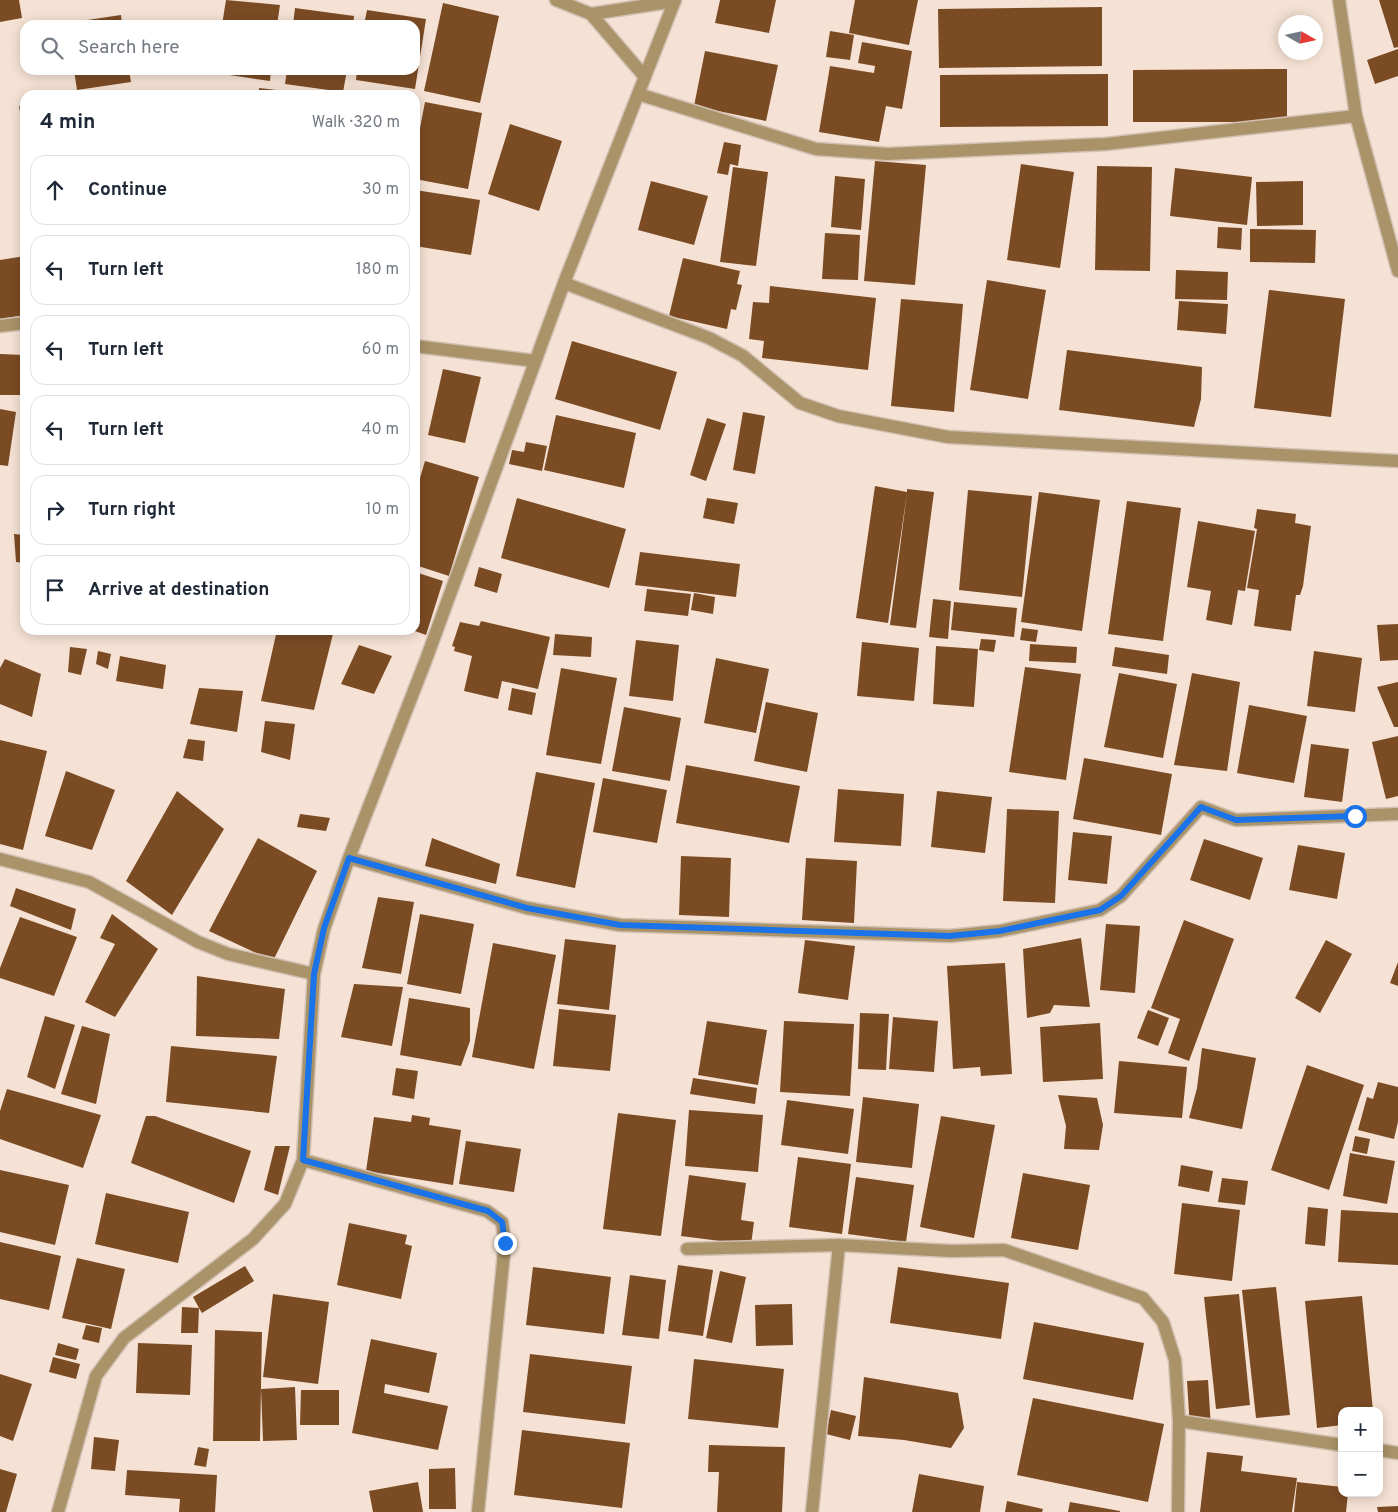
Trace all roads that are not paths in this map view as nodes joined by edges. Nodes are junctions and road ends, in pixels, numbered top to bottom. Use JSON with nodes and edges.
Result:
{"nodes":[{"id":1,"x":556,"y":0,"type":"edge"},
{"id":2,"x":1339,"y":0,"type":"edge"},
{"id":3,"x":675,"y":1,"type":"edge"},
{"id":4,"x":591,"y":14,"type":"junction"},
{"id":5,"x":645,"y":77,"type":"junction"},
{"id":6,"x":638,"y":94,"type":"junction"},
{"id":7,"x":1356,"y":116,"type":"junction"},
{"id":8,"x":1398,"y":272,"type":"edge"},
{"id":9,"x":564,"y":283,"type":"junction"},
{"id":10,"x":20,"y":324,"type":"edge"},
{"id":11,"x":0,"y":326,"type":"edge"},
{"id":12,"x":420,"y":347,"type":"edge"},
{"id":13,"x":535,"y":361,"type":"junction"},
{"id":14,"x":1398,"y":460,"type":"edge"},
{"id":15,"x":1398,"y":814,"type":"edge"},
{"id":16,"x":349,"y":858,"type":"junction"},
{"id":17,"x":0,"y":859,"type":"edge"},
{"id":18,"x":314,"y":974,"type":"junction"},
{"id":19,"x":303,"y":1160,"type":"junction"},
{"id":20,"x":839,"y":1244,"type":"junction"},
{"id":21,"x":687,"y":1249,"type":"dead end"},
{"id":22,"x":1179,"y":1421,"type":"junction"},
{"id":23,"x":1338,"y":1444,"type":"edge"},
{"id":24,"x":1383,"y":1451,"type":"edge"},
{"id":25,"x":1398,"y":1453,"type":"edge"},
{"id":26,"x":58,"y":1512,"type":"edge"},
{"id":27,"x":478,"y":1512,"type":"edge"},
{"id":28,"x":812,"y":1512,"type":"edge"},
{"id":29,"x":1178,"y":1512,"type":"edge"}],
"edges":[{"from":1,"to":4,"type":"street"},
{"from":2,"to":7,"type":"street"},
{"from":3,"to":4,"type":"street"},
{"from":3,"to":5,"type":"street"},
{"from":4,"to":5,"type":"street"},
{"from":5,"to":6,"type":"street"},
{"from":6,"to":7,"type":"street"},
{"from":6,"to":9,"type":"street"},
{"from":7,"to":8,"type":"street"},
{"from":9,"to":13,"type":"street"},
{"from":9,"to":14,"type":"street"},
{"from":10,"to":11,"type":"street"},
{"from":12,"to":13,"type":"street"},
{"from":13,"to":16,"type":"street"},
{"from":15,"to":16,"type":"street"},
{"from":16,"to":18,"type":"street"},
{"from":17,"to":18,"type":"street"},
{"from":18,"to":19,"type":"street"},
{"from":19,"to":26,"type":"street"},
{"from":19,"to":27,"type":"street"},
{"from":20,"to":21,"type":"street"},
{"from":20,"to":22,"type":"street"},
{"from":20,"to":28,"type":"street"},
{"from":22,"to":23,"type":"street"},
{"from":22,"to":29,"type":"street"},
{"from":24,"to":25,"type":"street"}]}
